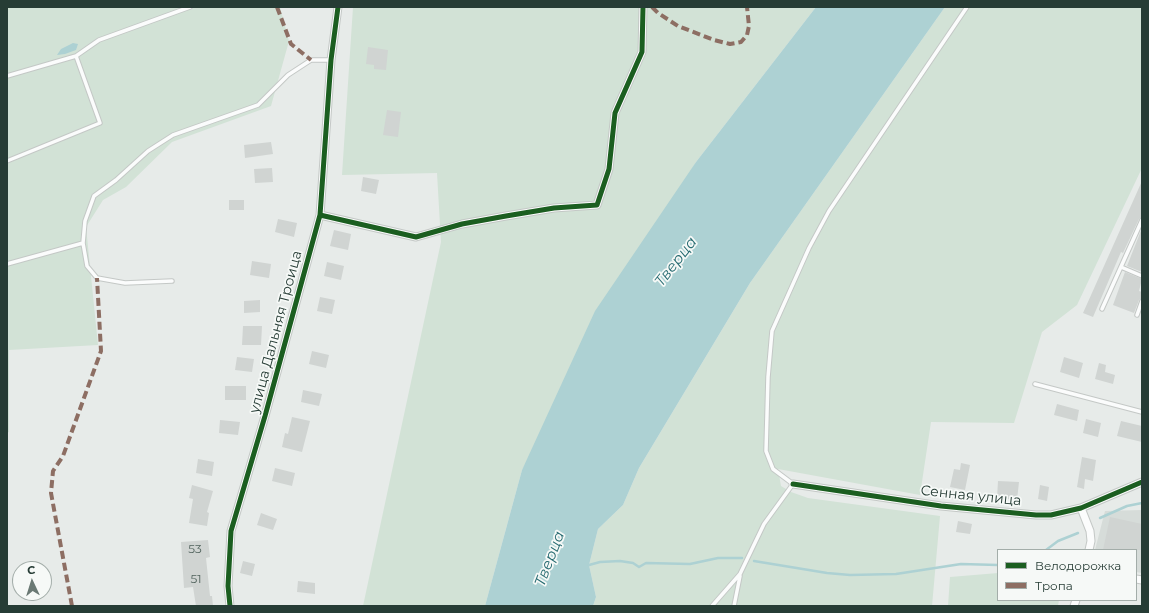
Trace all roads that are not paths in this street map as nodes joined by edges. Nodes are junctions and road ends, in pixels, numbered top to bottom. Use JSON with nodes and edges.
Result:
{"nodes":[{"id":1,"x":190,"y":7,"type":"edge"},
{"id":2,"x":338,"y":7,"type":"edge"},
{"id":3,"x":643,"y":7,"type":"edge"},
{"id":4,"x":967,"y":7,"type":"edge"},
{"id":5,"x":76,"y":56,"type":"junction"},
{"id":6,"x":331,"y":60,"type":"junction"},
{"id":7,"x":7,"y":76,"type":"edge"},
{"id":8,"x":7,"y":161,"type":"edge"},
{"id":9,"x":320,"y":215,"type":"junction"},
{"id":10,"x":1142,"y":220,"type":"edge"},
{"id":11,"x":83,"y":243,"type":"junction"},
{"id":12,"x":7,"y":264,"type":"edge"},
{"id":13,"x":1121,"y":267,"type":"junction"},
{"id":14,"x":1142,"y":276,"type":"edge"},
{"id":15,"x":172,"y":281,"type":"dead end"},
{"id":16,"x":1142,"y":301,"type":"edge"},
{"id":17,"x":1102,"y":309,"type":"dead end"},
{"id":18,"x":1137,"y":315,"type":"dead end"},
{"id":19,"x":1035,"y":384,"type":"dead end"},
{"id":20,"x":1142,"y":412,"type":"edge"},
{"id":21,"x":1142,"y":482,"type":"edge"},
{"id":22,"x":793,"y":484,"type":"junction"},
{"id":23,"x":1081,"y":508,"type":"junction"},
{"id":24,"x":1089,"y":549,"type":"edge"},
{"id":25,"x":740,"y":574,"type":"junction"},
{"id":26,"x":230,"y":606,"type":"edge"},
{"id":27,"x":712,"y":606,"type":"edge"},
{"id":28,"x":734,"y":606,"type":"edge"}],
"edges":[{"from":1,"to":5,"type":"lane"},
{"from":2,"to":6,"type":"street","name":"улица Дальняя Троица"},
{"from":3,"to":9,"type":"street"},
{"from":4,"to":22,"type":"lane"},
{"from":5,"to":7,"type":"lane"},
{"from":5,"to":8,"type":"lane"},
{"from":6,"to":9,"type":"street","name":"улица Дальняя Троица"},
{"from":6,"to":11,"type":"lane"},
{"from":9,"to":26,"type":"street","name":"улица Дальняя Троица"},
{"from":10,"to":13,"type":"lane"},
{"from":11,"to":12,"type":"lane"},
{"from":11,"to":15,"type":"lane"},
{"from":13,"to":14,"type":"lane"},
{"from":13,"to":17,"type":"lane"},
{"from":16,"to":18,"type":"lane"},
{"from":19,"to":20,"type":"lane"},
{"from":21,"to":23,"type":"street","name":"Сенная улица"},
{"from":22,"to":23,"type":"street","name":"Сенная улица"},
{"from":22,"to":25,"type":"lane"},
{"from":23,"to":24,"type":"street"},
{"from":25,"to":27,"type":"lane"},
{"from":25,"to":28,"type":"lane"}]}
